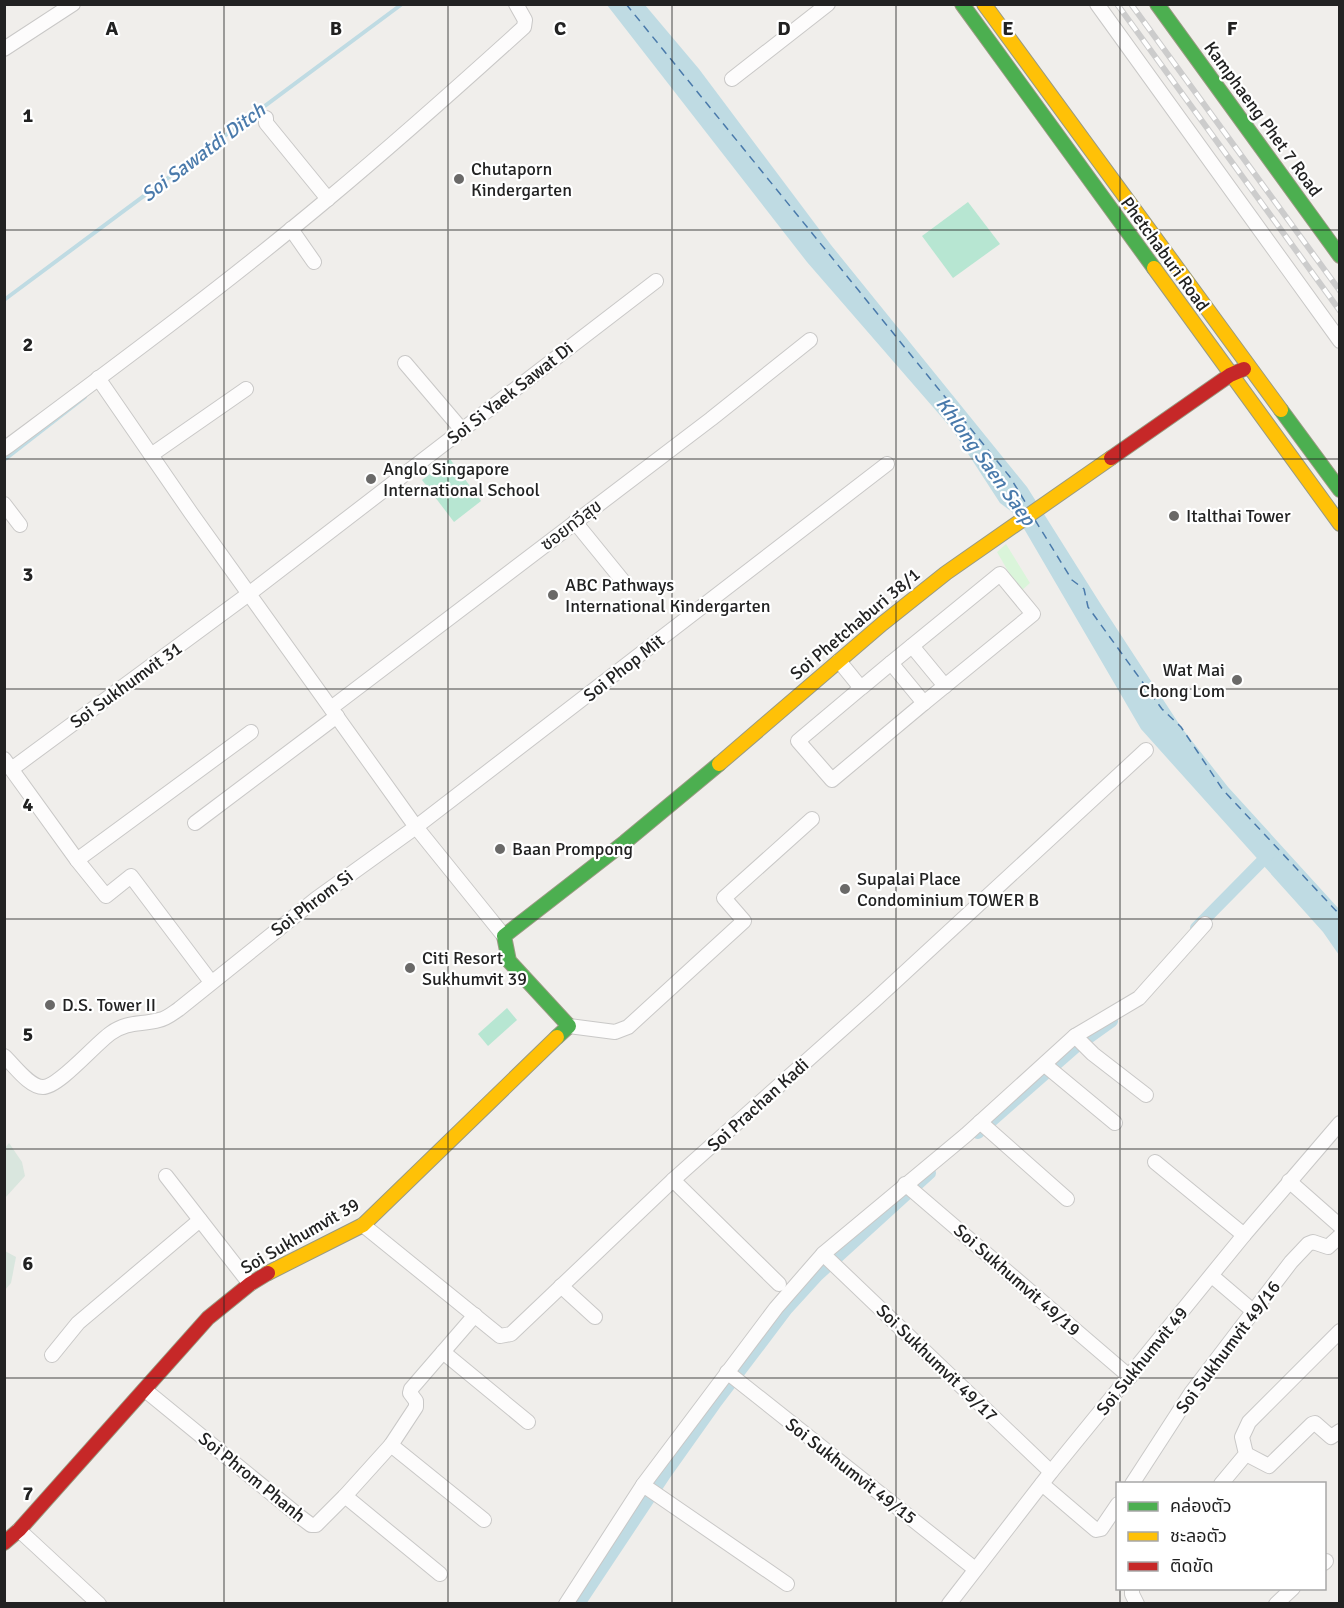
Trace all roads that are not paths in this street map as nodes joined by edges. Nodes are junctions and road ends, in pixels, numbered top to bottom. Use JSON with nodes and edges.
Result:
{"nodes":[{"id":1,"x":73,"y":4,"type":"edge"},
{"id":2,"x":516,"y":4,"type":"edge"},
{"id":3,"x":828,"y":4,"type":"edge"},
{"id":4,"x":962,"y":4,"type":"edge"},
{"id":5,"x":1097,"y":4,"type":"edge"},
{"id":6,"x":1157,"y":4,"type":"edge"},
{"id":7,"x":988,"y":10,"type":"edge"},
{"id":8,"x":979,"y":27,"type":"junction"},
{"id":9,"x":4,"y":49,"type":"edge"},
{"id":10,"x":732,"y":79,"type":"dead end"},
{"id":11,"x":266,"y":118,"type":"dead end"},
{"id":12,"x":328,"y":200,"type":"junction"},
{"id":13,"x":291,"y":229,"type":"junction"},
{"id":14,"x":1340,"y":256,"type":"edge"},
{"id":15,"x":314,"y":262,"type":"dead end"},
{"id":16,"x":656,"y":281,"type":"dead end"},
{"id":17,"x":810,"y":340,"type":"dead end"},
{"id":18,"x":1340,"y":341,"type":"edge"},
{"id":19,"x":405,"y":363,"type":"dead end"},
{"id":20,"x":1249,"y":367,"type":"junction"},
{"id":21,"x":1230,"y":375,"type":"junction"},
{"id":22,"x":98,"y":378,"type":"junction"},
{"id":23,"x":246,"y":389,"type":"dead end"},
{"id":24,"x":462,"y":430,"type":"junction"},
{"id":25,"x":4,"y":449,"type":"edge"},
{"id":26,"x":151,"y":455,"type":"junction"},
{"id":27,"x":888,"y":464,"type":"dead end"},
{"id":28,"x":1340,"y":490,"type":"edge"},
{"id":29,"x":4,"y":504,"type":"edge"},
{"id":30,"x":575,"y":522,"type":"junction"},
{"id":31,"x":1340,"y":524,"type":"edge"},
{"id":32,"x":20,"y":525,"type":"dead end"},
{"id":33,"x":623,"y":581,"type":"dead end"},
{"id":34,"x":250,"y":593,"type":"junction"},
{"id":35,"x":912,"y":646,"type":"junction"},
{"id":36,"x":839,"y":661,"type":"junction"},
{"id":37,"x":891,"y":663,"type":"junction"},
{"id":38,"x":945,"y":686,"type":"junction"},
{"id":39,"x":861,"y":688,"type":"junction"},
{"id":40,"x":924,"y":703,"type":"junction"},
{"id":41,"x":334,"y":712,"type":"junction"},
{"id":42,"x":251,"y":732,"type":"dead end"},
{"id":43,"x":1146,"y":750,"type":"dead end"},
{"id":44,"x":9,"y":764,"type":"edge"},
{"id":45,"x":812,"y":819,"type":"dead end"},
{"id":46,"x":195,"y":822,"type":"dead end"},
{"id":47,"x":416,"y":827,"type":"junction"},
{"id":48,"x":77,"y":860,"type":"junction"},
{"id":49,"x":1205,"y":924,"type":"dead end"},
{"id":50,"x":504,"y":936,"type":"junction"},
{"id":51,"x":211,"y":982,"type":"junction"},
{"id":52,"x":569,"y":1026,"type":"junction"},
{"id":53,"x":1076,"y":1036,"type":"junction"},
{"id":54,"x":4,"y":1056,"type":"edge"},
{"id":55,"x":1045,"y":1065,"type":"junction"},
{"id":56,"x":1146,"y":1095,"type":"dead end"},
{"id":57,"x":980,"y":1122,"type":"junction"},
{"id":58,"x":1115,"y":1123,"type":"dead end"},
{"id":59,"x":1340,"y":1123,"type":"edge"},
{"id":60,"x":1155,"y":1162,"type":"dead end"},
{"id":61,"x":166,"y":1176,"type":"dead end"},
{"id":62,"x":673,"y":1180,"type":"junction"},
{"id":63,"x":1289,"y":1181,"type":"junction"},
{"id":64,"x":905,"y":1184,"type":"junction"},
{"id":65,"x":1067,"y":1199,"type":"dead end"},
{"id":66,"x":200,"y":1220,"type":"junction"},
{"id":67,"x":363,"y":1225,"type":"junction"},
{"id":68,"x":1340,"y":1226,"type":"edge"},
{"id":69,"x":1245,"y":1235,"type":"junction"},
{"id":70,"x":1340,"y":1236,"type":"edge"},
{"id":71,"x":823,"y":1254,"type":"junction"},
{"id":72,"x":1212,"y":1276,"type":"junction"},
{"id":73,"x":250,"y":1284,"type":"junction"},
{"id":74,"x":779,"y":1284,"type":"dead end"},
{"id":75,"x":561,"y":1286,"type":"junction"},
{"id":76,"x":1253,"y":1311,"type":"junction"},
{"id":77,"x":475,"y":1315,"type":"junction"},
{"id":78,"x":595,"y":1317,"type":"dead end"},
{"id":79,"x":1340,"y":1331,"type":"edge"},
{"id":80,"x":443,"y":1352,"type":"junction"},
{"id":81,"x":52,"y":1355,"type":"dead end"},
{"id":82,"x":727,"y":1372,"type":"junction"},
{"id":83,"x":1130,"y":1377,"type":"junction"},
{"id":84,"x":145,"y":1390,"type":"junction"},
{"id":85,"x":528,"y":1422,"type":"dead end"},
{"id":86,"x":1340,"y":1431,"type":"edge"},
{"id":87,"x":391,"y":1445,"type":"junction"},
{"id":88,"x":1246,"y":1454,"type":"junction"},
{"id":89,"x":1052,"y":1472,"type":"junction"},
{"id":90,"x":1133,"y":1482,"type":"edge"},
{"id":91,"x":1223,"y":1482,"type":"edge"},
{"id":92,"x":1042,"y":1484,"type":"junction"},
{"id":93,"x":643,"y":1485,"type":"junction"},
{"id":94,"x":345,"y":1496,"type":"junction"},
{"id":95,"x":1116,"y":1507,"type":"edge"},
{"id":96,"x":484,"y":1520,"type":"dead end"},
{"id":97,"x":19,"y":1530,"type":"junction"},
{"id":98,"x":4,"y":1543,"type":"edge"},
{"id":99,"x":975,"y":1569,"type":"junction"},
{"id":100,"x":440,"y":1574,"type":"dead end"},
{"id":101,"x":787,"y":1584,"type":"dead end"},
{"id":102,"x":1132,"y":1590,"type":"edge"},
{"id":103,"x":1291,"y":1590,"type":"edge"},
{"id":104,"x":99,"y":1604,"type":"edge"},
{"id":105,"x":566,"y":1604,"type":"edge"},
{"id":106,"x":949,"y":1604,"type":"edge"},
{"id":107,"x":1137,"y":1604,"type":"edge"},
{"id":108,"x":1276,"y":1604,"type":"edge"}],
"edges":[{"from":1,"to":9,"type":"street"},
{"from":2,"to":12,"type":"street"},
{"from":3,"to":10,"type":"street"},
{"from":4,"to":8,"type":"street","name":"Phetchaburi Road"},
{"from":5,"to":18,"type":"street"},
{"from":6,"to":14,"type":"street","name":"Kamphaeng Phet 7 Road"},
{"from":7,"to":8,"type":"street"},
{"from":7,"to":20,"type":"street","name":"Phetchaburi Road"},
{"from":8,"to":21,"type":"street","name":"Phetchaburi Road"},
{"from":11,"to":12,"type":"street"},
{"from":12,"to":13,"type":"street"},
{"from":13,"to":15,"type":"street"},
{"from":13,"to":22,"type":"street"},
{"from":16,"to":24,"type":"street","name":"Soi Si Yaek Sawat Di"},
{"from":17,"to":30,"type":"street","name":"ซอยทวีสุข"},
{"from":19,"to":24,"type":"street"},
{"from":20,"to":21,"type":"street","name":"Soi Phetchaburi 38/1"},
{"from":20,"to":28,"type":"street","name":"Phetchaburi Road"},
{"from":21,"to":31,"type":"street","name":"Phetchaburi Road"},
{"from":21,"to":36,"type":"street","name":"Soi Phetchaburi 38/1"},
{"from":22,"to":25,"type":"street"},
{"from":22,"to":26,"type":"street"},
{"from":23,"to":26,"type":"street"},
{"from":24,"to":34,"type":"street","name":"Soi Si Yaek Sawat Di"},
{"from":26,"to":34,"type":"street"},
{"from":27,"to":47,"type":"street","name":"Soi Phop Mit"},
{"from":29,"to":32,"type":"street"},
{"from":30,"to":33,"type":"street"},
{"from":30,"to":41,"type":"street","name":"ซอยทวีสุข"},
{"from":34,"to":41,"type":"street"},
{"from":34,"to":44,"type":"street","name":"Soi Sukhumvit 31"},
{"from":35,"to":37,"type":"street"},
{"from":35,"to":38,"type":"street"},
{"from":35,"to":38,"type":"street"},
{"from":36,"to":39,"type":"street"},
{"from":36,"to":50,"type":"street","name":"Soi Phetchaburi 38/1"},
{"from":37,"to":39,"type":"street"},
{"from":37,"to":40,"type":"street"},
{"from":38,"to":40,"type":"street"},
{"from":39,"to":40,"type":"street"},
{"from":41,"to":46,"type":"street","name":"ซอยทวีสุข"},
{"from":41,"to":47,"type":"street"},
{"from":42,"to":48,"type":"street"},
{"from":43,"to":62,"type":"street","name":"Soi Prachan Kadi"},
{"from":44,"to":48,"type":"street"},
{"from":45,"to":52,"type":"street"},
{"from":47,"to":50,"type":"street"},
{"from":47,"to":51,"type":"street","name":"Soi Phrom Si"},
{"from":48,"to":51,"type":"street"},
{"from":49,"to":53,"type":"street"},
{"from":50,"to":52,"type":"street"},
{"from":51,"to":54,"type":"street","name":"Soi Phrom Si"},
{"from":52,"to":67,"type":"street","name":"Soi Sukhumvit 39"},
{"from":53,"to":55,"type":"street"},
{"from":53,"to":56,"type":"street"},
{"from":55,"to":57,"type":"street"},
{"from":55,"to":58,"type":"street"},
{"from":57,"to":64,"type":"street"},
{"from":57,"to":65,"type":"street"},
{"from":59,"to":63,"type":"street","name":"Soi Sukhumvit 49"},
{"from":60,"to":69,"type":"street"},
{"from":61,"to":66,"type":"street"},
{"from":62,"to":74,"type":"street"},
{"from":62,"to":75,"type":"street","name":"Soi Prachan Kadi"},
{"from":63,"to":68,"type":"street"},
{"from":63,"to":69,"type":"street","name":"Soi Sukhumvit 49"},
{"from":64,"to":71,"type":"street"},
{"from":64,"to":83,"type":"street","name":"Soi Sukhumvit 49/19"},
{"from":66,"to":73,"type":"street"},
{"from":66,"to":81,"type":"street"},
{"from":67,"to":73,"type":"street","name":"Soi Sukhumvit 39"},
{"from":67,"to":77,"type":"street","name":"Soi Prachan Kadi"},
{"from":69,"to":72,"type":"street","name":"Soi Sukhumvit 49"},
{"from":70,"to":76,"type":"street","name":"Soi Sukhumvit 49/16"},
{"from":71,"to":82,"type":"street"},
{"from":71,"to":89,"type":"street","name":"Soi Sukhumvit 49/17"},
{"from":72,"to":76,"type":"street"},
{"from":72,"to":83,"type":"street","name":"Soi Sukhumvit 49"},
{"from":73,"to":84,"type":"street","name":"Soi Sukhumvit 39"},
{"from":75,"to":77,"type":"street","name":"Soi Prachan Kadi"},
{"from":75,"to":78,"type":"street"},
{"from":76,"to":90,"type":"street","name":"Soi Sukhumvit 49/16"},
{"from":77,"to":80,"type":"street","name":"Soi Phrom Phanh"},
{"from":79,"to":88,"type":"street"},
{"from":80,"to":85,"type":"street"},
{"from":80,"to":87,"type":"street","name":"Soi Phrom Phanh"},
{"from":82,"to":93,"type":"street"},
{"from":82,"to":99,"type":"street","name":"Soi Sukhumvit 49/15"},
{"from":83,"to":89,"type":"street","name":"Soi Sukhumvit 49"},
{"from":84,"to":94,"type":"street","name":"Soi Phrom Phanh"},
{"from":84,"to":97,"type":"street","name":"Soi Sukhumvit 39"},
{"from":86,"to":88,"type":"street"},
{"from":87,"to":94,"type":"street","name":"Soi Phrom Phanh"},
{"from":87,"to":96,"type":"street"},
{"from":88,"to":91,"type":"street"},
{"from":89,"to":92,"type":"street","name":"Soi Sukhumvit 49"},
{"from":92,"to":95,"type":"street"},
{"from":92,"to":99,"type":"street","name":"Soi Sukhumvit 49"},
{"from":93,"to":101,"type":"street"},
{"from":93,"to":105,"type":"street"},
{"from":94,"to":100,"type":"street"},
{"from":97,"to":98,"type":"street","name":"Soi Sukhumvit 39"},
{"from":97,"to":104,"type":"street"},
{"from":99,"to":106,"type":"street","name":"Soi Sukhumvit 49"},
{"from":102,"to":107,"type":"street"},
{"from":103,"to":108,"type":"street"}]}
